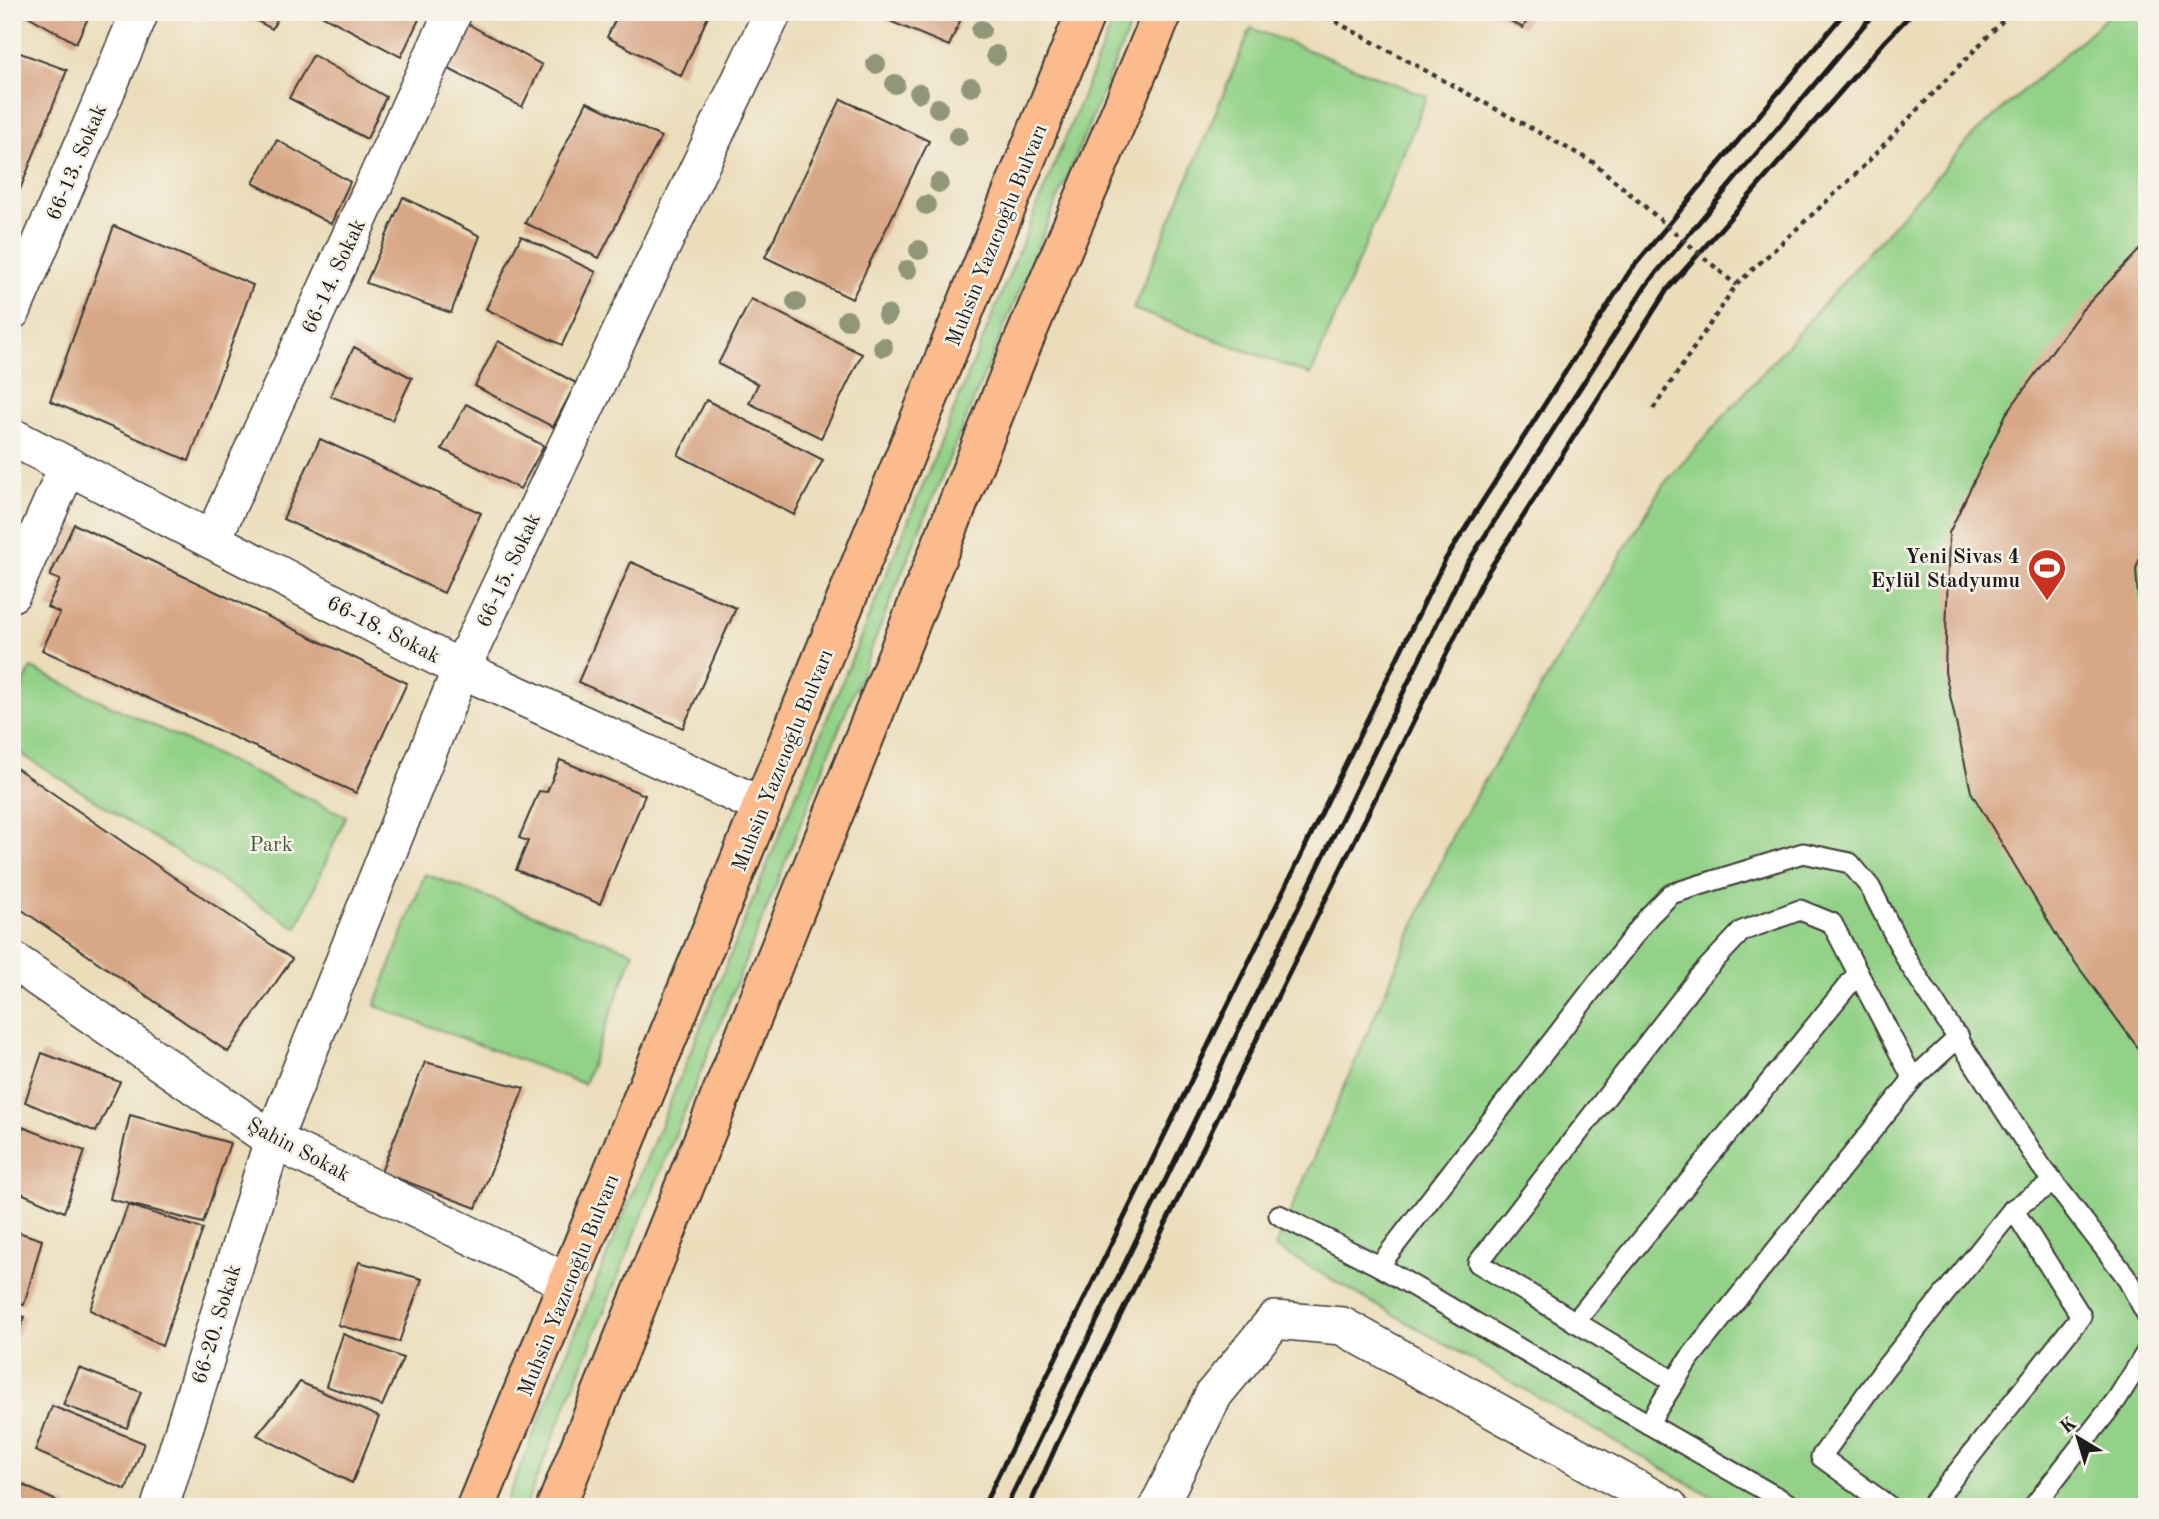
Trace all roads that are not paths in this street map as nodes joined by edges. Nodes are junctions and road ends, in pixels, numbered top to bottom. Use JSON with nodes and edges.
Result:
{"nodes":[{"id":1,"x":140,"y":12,"type":"edge"},
{"id":2,"x":453,"y":12,"type":"edge"},
{"id":3,"x":773,"y":12,"type":"edge"},
{"id":4,"x":1086,"y":12,"type":"edge"},
{"id":5,"x":1163,"y":12,"type":"edge"},
{"id":6,"x":12,"y":311,"type":"edge"},
{"id":7,"x":12,"y":437,"type":"edge"},
{"id":8,"x":68,"y":466,"type":"junction"},
{"id":9,"x":212,"y":540,"type":"junction"},
{"id":10,"x":12,"y":593,"type":"edge"},
{"id":11,"x":461,"y":669,"type":"junction"},
{"id":12,"x":762,"y":806,"type":"junction"},
{"id":13,"x":12,"y":960,"type":"edge"},
{"id":14,"x":1858,"y":973,"type":"junction"},
{"id":15,"x":1959,"y":1037,"type":"junction"},
{"id":16,"x":1913,"y":1079,"type":"junction"},
{"id":17,"x":273,"y":1140,"type":"junction"},
{"id":18,"x":2054,"y":1182,"type":"junction"},
{"id":19,"x":2012,"y":1209,"type":"junction"},
{"id":20,"x":1279,"y":1215,"type":"dead end"},
{"id":21,"x":1379,"y":1266,"type":"junction"},
{"id":22,"x":569,"y":1283,"type":"junction"},
{"id":23,"x":2147,"y":1315,"type":"edge"},
{"id":24,"x":1575,"y":1322,"type":"junction"},
{"id":25,"x":2147,"y":1351,"type":"edge"},
{"id":26,"x":1675,"y":1382,"type":"junction"},
{"id":27,"x":1648,"y":1424,"type":"junction"},
{"id":28,"x":160,"y":1507,"type":"edge"},
{"id":29,"x":476,"y":1507,"type":"edge"},
{"id":30,"x":556,"y":1507,"type":"edge"},
{"id":31,"x":1158,"y":1507,"type":"edge"},
{"id":32,"x":1669,"y":1507,"type":"edge"},
{"id":33,"x":1794,"y":1507,"type":"edge"},
{"id":34,"x":1890,"y":1507,"type":"edge"},
{"id":35,"x":1930,"y":1507,"type":"edge"},
{"id":36,"x":2034,"y":1507,"type":"edge"}],
"edges":[{"from":1,"to":6,"type":"street","name":"66-13. Sokak"},
{"from":2,"to":9,"type":"street","name":"66-14. Sokak"},
{"from":3,"to":11,"type":"street","name":"66-15. Sokak"},
{"from":4,"to":12,"type":"main road","name":"Muhsin Yazıcıoğlu Bulvarı"},
{"from":5,"to":30,"type":"main road"},
{"from":7,"to":8,"type":"street","name":"66-18. Sokak"},
{"from":8,"to":9,"type":"street","name":"66-18. Sokak"},
{"from":8,"to":10,"type":"street"},
{"from":9,"to":11,"type":"street","name":"66-18. Sokak"},
{"from":11,"to":12,"type":"street","name":"66-18. Sokak"},
{"from":11,"to":17,"type":"street","name":"66-15. Sokak"},
{"from":12,"to":22,"type":"main road","name":"Muhsin Yazıcıoğlu Bulvarı"},
{"from":13,"to":17,"type":"street","name":"Şahin Sokak"},
{"from":14,"to":16,"type":"lane"},
{"from":14,"to":24,"type":"lane"},
{"from":14,"to":24,"type":"lane"},
{"from":15,"to":16,"type":"lane"},
{"from":15,"to":18,"type":"lane"},
{"from":15,"to":21,"type":"lane"},
{"from":16,"to":26,"type":"lane"},
{"from":17,"to":22,"type":"street","name":"Şahin Sokak"},
{"from":17,"to":28,"type":"street","name":"66-20. Sokak"},
{"from":18,"to":19,"type":"lane"},
{"from":18,"to":23,"type":"lane"},
{"from":19,"to":34,"type":"lane"},
{"from":19,"to":35,"type":"lane"},
{"from":20,"to":21,"type":"lane"},
{"from":21,"to":27,"type":"lane"},
{"from":22,"to":29,"type":"main road","name":"Muhsin Yazıcıoğlu Bulvarı"},
{"from":24,"to":26,"type":"lane"},
{"from":25,"to":36,"type":"lane"},
{"from":26,"to":27,"type":"lane"},
{"from":27,"to":33,"type":"lane"},
{"from":31,"to":32,"type":"street"}]}
